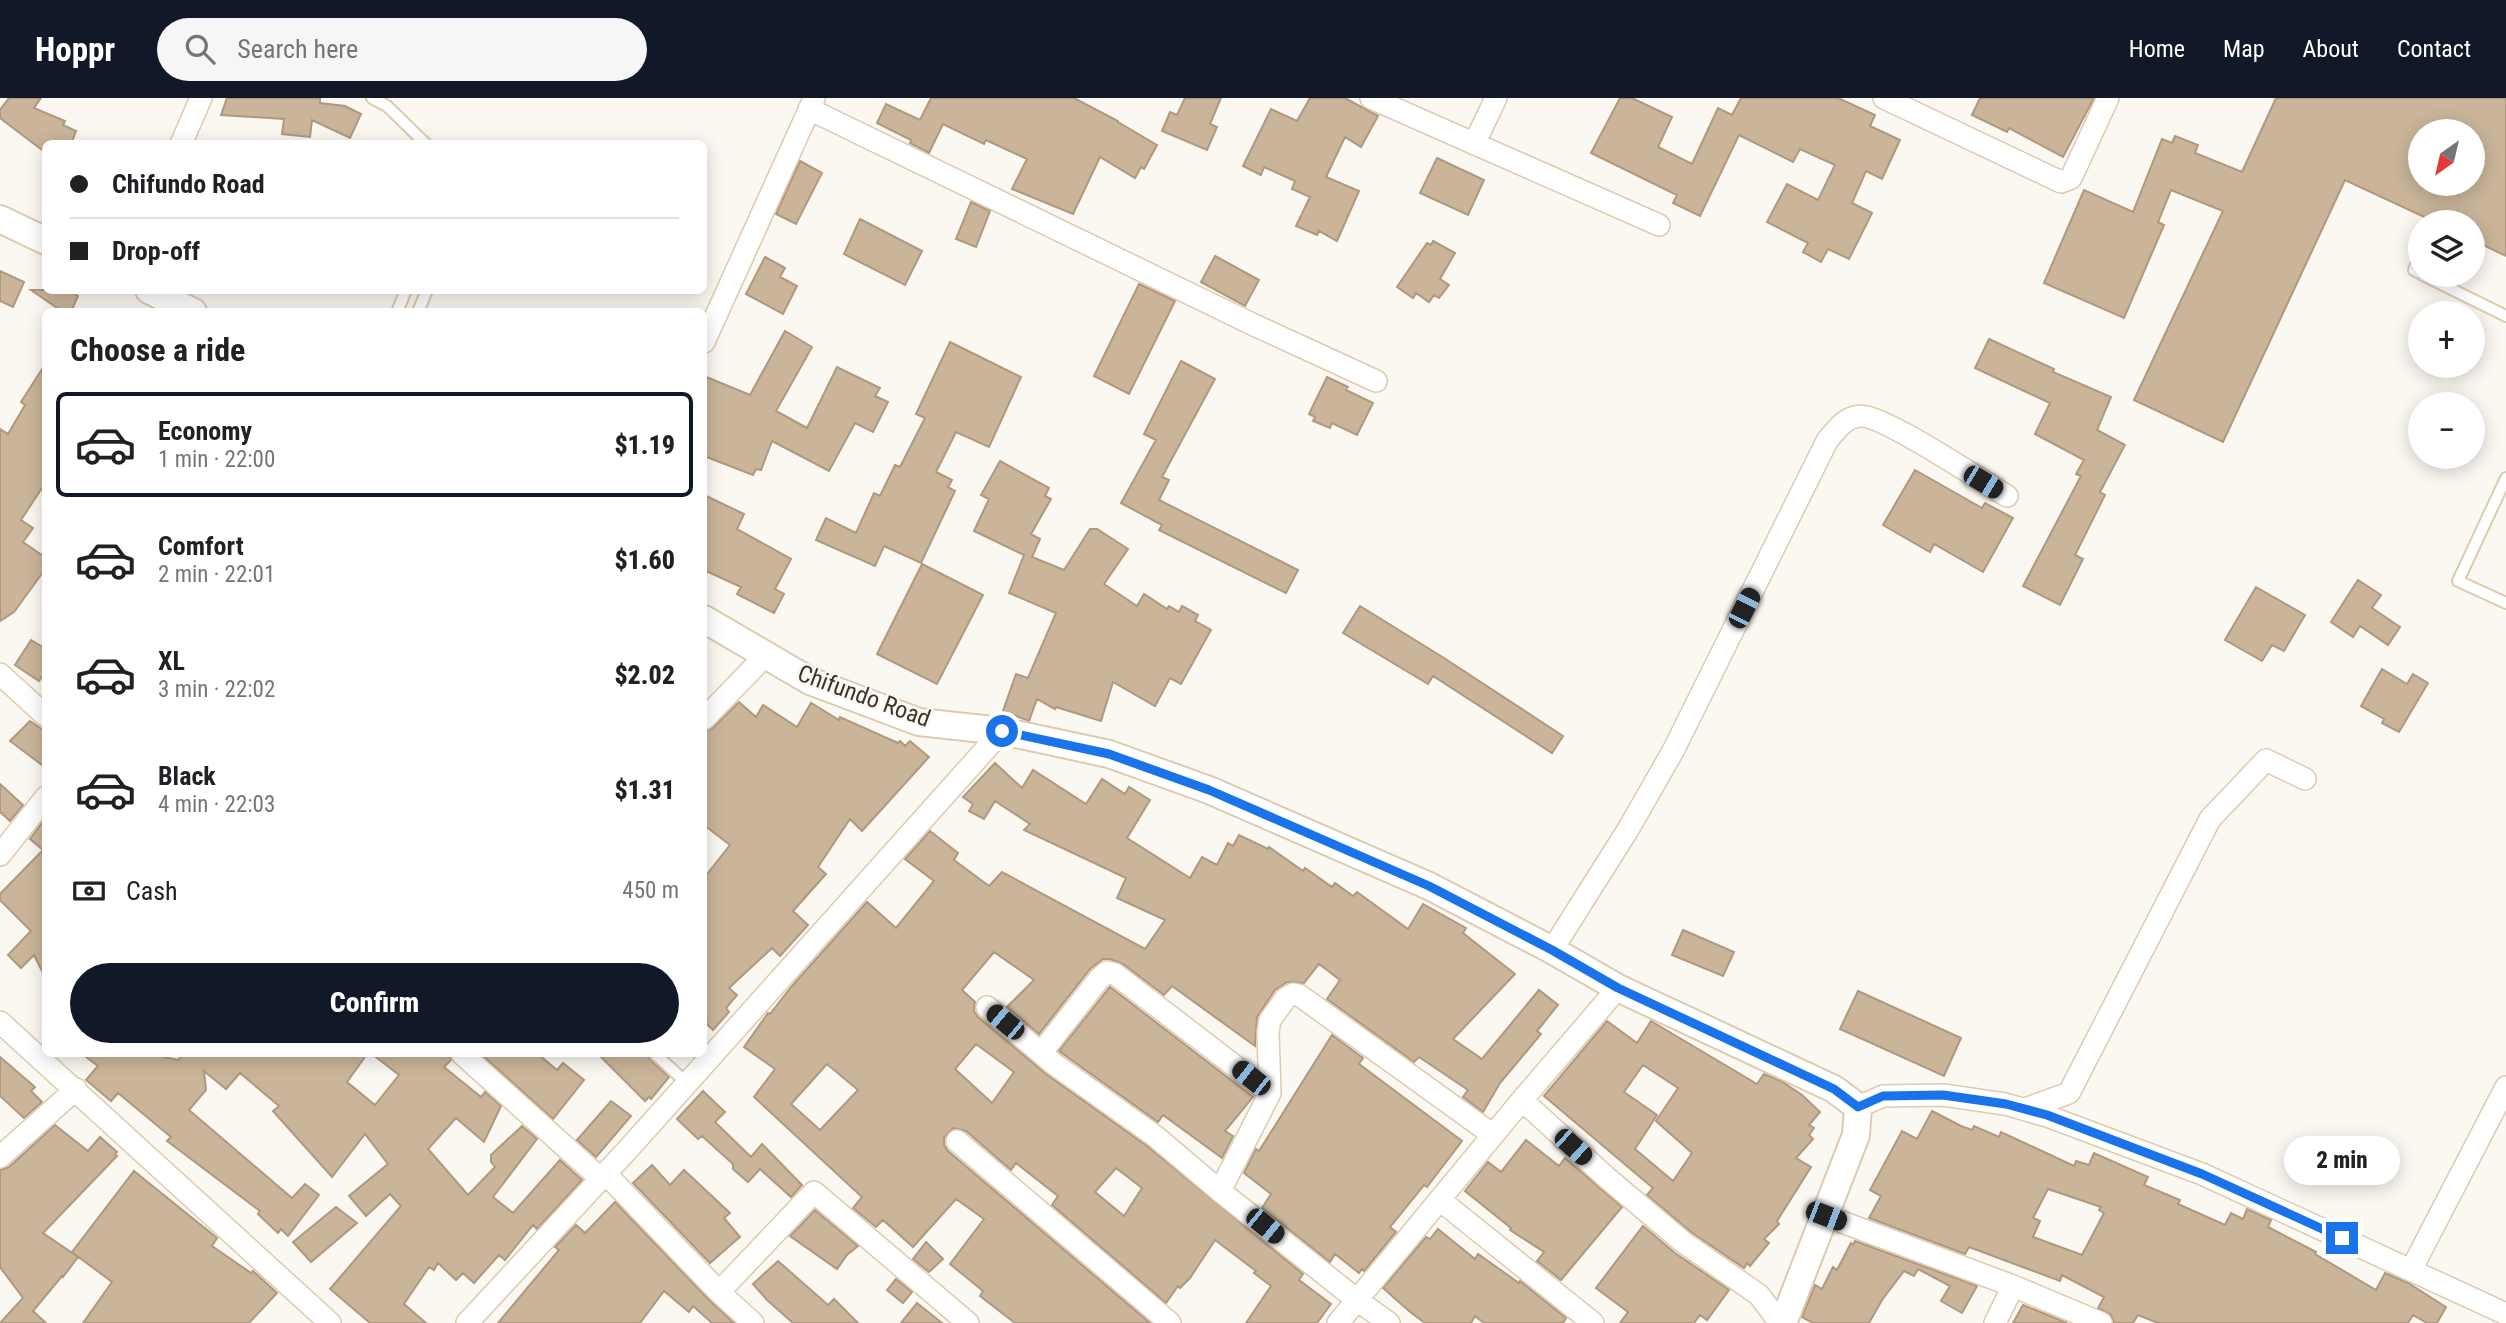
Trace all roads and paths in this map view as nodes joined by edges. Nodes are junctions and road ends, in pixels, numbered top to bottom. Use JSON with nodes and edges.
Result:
{"nodes":[{"id":1,"x":201,"y":98,"type":"edge"},
{"id":2,"x":372,"y":98,"type":"edge"},
{"id":3,"x":1371,"y":98,"type":"edge"},
{"id":4,"x":1496,"y":98,"type":"edge"},
{"id":5,"x":1884,"y":98,"type":"edge"},
{"id":6,"x":2108,"y":98,"type":"edge"},
{"id":7,"x":812,"y":104,"type":"edge"},
{"id":8,"x":183,"y":140,"type":"edge"},
{"id":9,"x":422,"y":140,"type":"edge"},
{"id":10,"x":1474,"y":144,"type":"junction"},
{"id":11,"x":0,"y":219,"type":"edge"},
{"id":12,"x":1659,"y":225,"type":"dead end"},
{"id":13,"x":42,"y":239,"type":"edge"},
{"id":14,"x":2448,"y":287,"type":"edge"},
{"id":15,"x":157,"y":294,"type":"edge"},
{"id":16,"x":184,"y":308,"type":"edge"},
{"id":17,"x":2506,"y":316,"type":"edge"},
{"id":18,"x":707,"y":335,"type":"edge"},
{"id":19,"x":1376,"y":381,"type":"dead end"},
{"id":20,"x":2506,"y":478,"type":"edge"},
{"id":21,"x":2007,"y":496,"type":"dead end"},
{"id":22,"x":2506,"y":603,"type":"edge"},
{"id":23,"x":707,"y":621,"type":"edge"},
{"id":24,"x":765,"y":656,"type":"junction"},
{"id":25,"x":0,"y":674,"type":"edge"},
{"id":26,"x":42,"y":712,"type":"edge"},
{"id":27,"x":707,"y":716,"type":"edge"},
{"id":28,"x":1002,"y":731,"type":"junction"},
{"id":29,"x":2305,"y":779,"type":"dead end"},
{"id":30,"x":42,"y":802,"type":"edge"},
{"id":31,"x":0,"y":855,"type":"edge"},
{"id":32,"x":1552,"y":950,"type":"junction"},
{"id":33,"x":1618,"y":988,"type":"junction"},
{"id":34,"x":987,"y":1007,"type":"dead end"},
{"id":35,"x":0,"y":1022,"type":"edge"},
{"id":36,"x":1041,"y":1053,"type":"junction"},
{"id":37,"x":465,"y":1057,"type":"edge"},
{"id":38,"x":659,"y":1057,"type":"edge"},
{"id":39,"x":687,"y":1083,"type":"junction"},
{"id":40,"x":2506,"y":1087,"type":"edge"},
{"id":41,"x":76,"y":1089,"type":"junction"},
{"id":42,"x":1270,"y":1093,"type":"junction"},
{"id":43,"x":1522,"y":1100,"type":"junction"},
{"id":44,"x":1858,"y":1107,"type":"junction"},
{"id":45,"x":2025,"y":1109,"type":"junction"},
{"id":46,"x":1493,"y":1135,"type":"junction"},
{"id":47,"x":957,"y":1140,"type":"dead end"},
{"id":48,"x":0,"y":1157,"type":"edge"},
{"id":49,"x":603,"y":1176,"type":"junction"},
{"id":50,"x":1220,"y":1191,"type":"junction"},
{"id":51,"x":1440,"y":1200,"type":"junction"},
{"id":52,"x":1826,"y":1216,"type":"junction"},
{"id":53,"x":2411,"y":1270,"type":"junction"},
{"id":54,"x":2012,"y":1286,"type":"junction"},
{"id":55,"x":719,"y":1292,"type":"junction"},
{"id":56,"x":1357,"y":1300,"type":"junction"},
{"id":57,"x":2506,"y":1314,"type":"edge"},
{"id":58,"x":330,"y":1323,"type":"edge"},
{"id":59,"x":467,"y":1323,"type":"edge"},
{"id":60,"x":752,"y":1323,"type":"edge"},
{"id":61,"x":968,"y":1323,"type":"edge"},
{"id":62,"x":1170,"y":1323,"type":"edge"},
{"id":63,"x":1338,"y":1323,"type":"edge"},
{"id":64,"x":1389,"y":1323,"type":"edge"},
{"id":65,"x":1593,"y":1323,"type":"edge"},
{"id":66,"x":1782,"y":1323,"type":"edge"},
{"id":67,"x":1995,"y":1323,"type":"edge"},
{"id":68,"x":2101,"y":1323,"type":"edge"}],
"edges":[{"from":1,"to":8,"type":"street"},
{"from":2,"to":9,"type":"lane"},
{"from":3,"to":10,"type":"street"},
{"from":4,"to":10,"type":"street"},
{"from":5,"to":6,"type":"street"},
{"from":7,"to":18,"type":"street"},
{"from":7,"to":19,"type":"street"},
{"from":10,"to":12,"type":"street"},
{"from":11,"to":13,"type":"street"},
{"from":14,"to":17,"type":"lane"},
{"from":15,"to":16,"type":"street"},
{"from":20,"to":22,"type":"lane"},
{"from":21,"to":32,"type":"street"},
{"from":23,"to":24,"type":"street","name":"Chifundo Road"},
{"from":24,"to":27,"type":"street"},
{"from":24,"to":28,"type":"street","name":"Chifundo Road"},
{"from":25,"to":26,"type":"street"},
{"from":28,"to":32,"type":"street","name":"Chifundo Road"},
{"from":28,"to":39,"type":"street"},
{"from":29,"to":45,"type":"street"},
{"from":30,"to":31,"type":"street"},
{"from":32,"to":33,"type":"street","name":"Chifundo Road"},
{"from":33,"to":43,"type":"street"},
{"from":33,"to":44,"type":"street","name":"Chifundo Road"},
{"from":34,"to":36,"type":"street"},
{"from":35,"to":41,"type":"street"},
{"from":36,"to":42,"type":"street"},
{"from":36,"to":50,"type":"street"},
{"from":37,"to":49,"type":"street"},
{"from":38,"to":39,"type":"lane"},
{"from":39,"to":49,"type":"street"},
{"from":40,"to":53,"type":"street"},
{"from":41,"to":48,"type":"street"},
{"from":41,"to":58,"type":"street"},
{"from":42,"to":46,"type":"street"},
{"from":42,"to":50,"type":"street"},
{"from":43,"to":46,"type":"street"},
{"from":43,"to":66,"type":"street"},
{"from":44,"to":45,"type":"street"},
{"from":44,"to":52,"type":"street"},
{"from":45,"to":53,"type":"street"},
{"from":46,"to":51,"type":"street"},
{"from":47,"to":62,"type":"street"},
{"from":49,"to":55,"type":"street"},
{"from":49,"to":59,"type":"street"},
{"from":50,"to":56,"type":"street"},
{"from":51,"to":56,"type":"street"},
{"from":51,"to":65,"type":"street"},
{"from":52,"to":54,"type":"street"},
{"from":52,"to":66,"type":"street"},
{"from":53,"to":57,"type":"street"},
{"from":54,"to":67,"type":"street"},
{"from":54,"to":68,"type":"street"},
{"from":55,"to":60,"type":"street"},
{"from":55,"to":61,"type":"street"},
{"from":56,"to":63,"type":"street"},
{"from":56,"to":64,"type":"street"}]}
